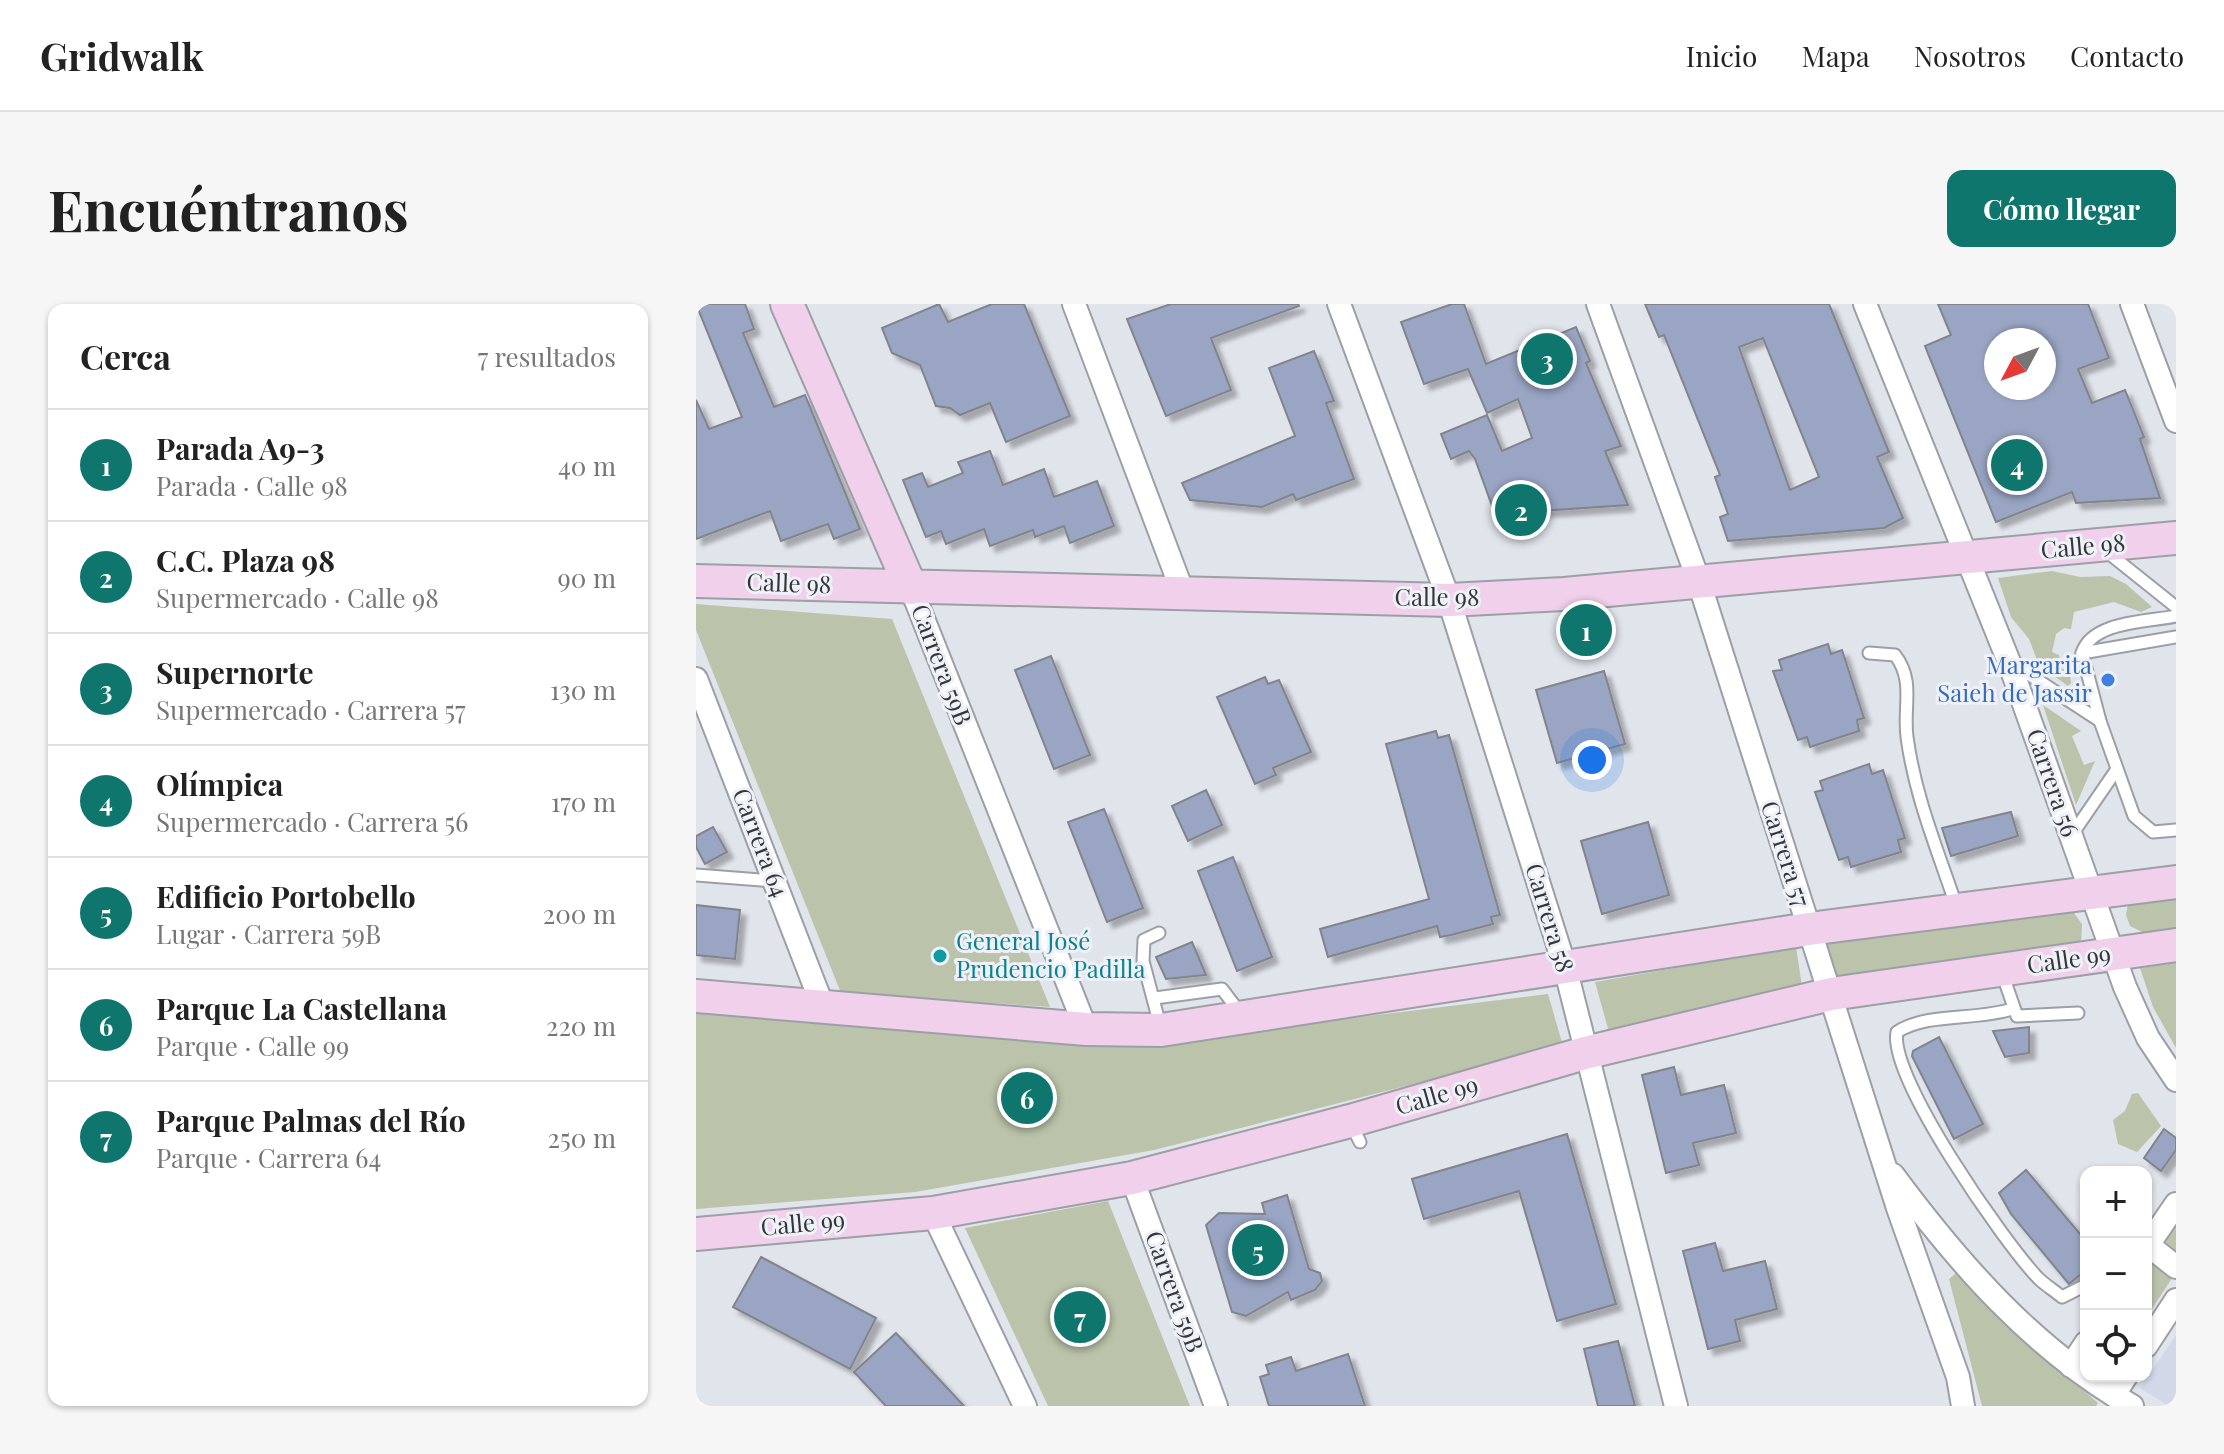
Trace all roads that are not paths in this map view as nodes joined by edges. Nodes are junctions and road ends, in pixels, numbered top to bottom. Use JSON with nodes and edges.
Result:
{"nodes":[{"id":1,"x":787,"y":304,"type":"edge"},
{"id":2,"x":1074,"y":304,"type":"edge"},
{"id":3,"x":1339,"y":304,"type":"edge"},
{"id":4,"x":1598,"y":304,"type":"edge"},
{"id":5,"x":1865,"y":304,"type":"edge"},
{"id":6,"x":2132,"y":304,"type":"edge"},
{"id":7,"x":2176,"y":421,"type":"edge"},
{"id":8,"x":2176,"y":538,"type":"edge"},
{"id":9,"x":2099,"y":546,"type":"junction"},
{"id":10,"x":1969,"y":557,"type":"junction"},
{"id":11,"x":1698,"y":579,"type":"junction"},
{"id":12,"x":696,"y":581,"type":"edge"},
{"id":13,"x":911,"y":588,"type":"junction"},
{"id":14,"x":1183,"y":593,"type":"junction"},
{"id":15,"x":1449,"y":600,"type":"junction"},
{"id":16,"x":2176,"y":607,"type":"edge"},
{"id":17,"x":2176,"y":616,"type":"edge"},
{"id":18,"x":2176,"y":637,"type":"edge"},
{"id":19,"x":1869,"y":653,"type":"dead end"},
{"id":20,"x":2082,"y":653,"type":"junction"},
{"id":21,"x":2009,"y":662,"type":"junction"},
{"id":22,"x":696,"y":679,"type":"edge"},
{"id":23,"x":2100,"y":721,"type":"junction"},
{"id":24,"x":2117,"y":769,"type":"junction"},
{"id":25,"x":2176,"y":830,"type":"edge"},
{"id":26,"x":2071,"y":837,"type":"junction"},
{"id":27,"x":696,"y":875,"type":"edge"},
{"id":28,"x":774,"y":881,"type":"junction"},
{"id":29,"x":2176,"y":882,"type":"edge"},
{"id":30,"x":2089,"y":891,"type":"junction"},
{"id":31,"x":1958,"y":909,"type":"junction"},
{"id":32,"x":1809,"y":929,"type":"junction"},
{"id":33,"x":1159,"y":933,"type":"dead end"},
{"id":34,"x":2176,"y":945,"type":"edge"},
{"id":35,"x":2111,"y":954,"type":"junction"},
{"id":36,"x":1565,"y":967,"type":"junction"},
{"id":37,"x":2001,"y":970,"type":"junction"},
{"id":38,"x":1831,"y":994,"type":"junction"},
{"id":39,"x":696,"y":996,"type":"edge"},
{"id":40,"x":1155,"y":998,"type":"junction"},
{"id":41,"x":823,"y":1007,"type":"junction"},
{"id":42,"x":2012,"y":1009,"type":"junction"},
{"id":43,"x":2078,"y":1013,"type":"dead end"},
{"id":44,"x":1244,"y":1018,"type":"junction"},
{"id":45,"x":1086,"y":1029,"type":"junction"},
{"id":46,"x":1161,"y":1030,"type":"junction"},
{"id":47,"x":1585,"y":1053,"type":"junction"},
{"id":48,"x":2176,"y":1080,"type":"edge"},
{"id":49,"x":1885,"y":1164,"type":"junction"},
{"id":50,"x":1132,"y":1178,"type":"junction"},
{"id":51,"x":2176,"y":1204,"type":"edge"},
{"id":52,"x":933,"y":1213,"type":"junction"},
{"id":53,"x":696,"y":1234,"type":"edge"},
{"id":54,"x":2152,"y":1240,"type":"edge"},
{"id":55,"x":2152,"y":1250,"type":"edge"},
{"id":56,"x":2176,"y":1267,"type":"edge"},
{"id":57,"x":2080,"y":1288,"type":"edge"},
{"id":58,"x":2176,"y":1300,"type":"edge"},
{"id":59,"x":2152,"y":1337,"type":"edge"},
{"id":60,"x":2080,"y":1352,"type":"edge"},
{"id":61,"x":2071,"y":1366,"type":"junction"},
{"id":62,"x":2123,"y":1401,"type":"edge"},
{"id":63,"x":1024,"y":1406,"type":"edge"},
{"id":64,"x":1216,"y":1406,"type":"edge"},
{"id":65,"x":1676,"y":1406,"type":"edge"},
{"id":66,"x":1963,"y":1406,"type":"edge"}],
"edges":[{"from":1,"to":13,"type":"street","name":"Carrera 59B"},
{"from":2,"to":14,"type":"street"},
{"from":3,"to":15,"type":"street","name":"Carrera 58"},
{"from":4,"to":11,"type":"street","name":"Carrera 57"},
{"from":5,"to":10,"type":"street","name":"Carrera 56"},
{"from":6,"to":7,"type":"street"},
{"from":8,"to":9,"type":"street","name":"Calle 98"},
{"from":9,"to":10,"type":"street","name":"Calle 98"},
{"from":9,"to":16,"type":"lane"},
{"from":10,"to":11,"type":"street","name":"Calle 98"},
{"from":10,"to":21,"type":"street","name":"Carrera 56"},
{"from":11,"to":15,"type":"street","name":"Calle 98"},
{"from":11,"to":32,"type":"street","name":"Carrera 57"},
{"from":12,"to":13,"type":"street","name":"Calle 98"},
{"from":13,"to":14,"type":"street","name":"Calle 98"},
{"from":13,"to":45,"type":"street","name":"Carrera 59B"},
{"from":14,"to":15,"type":"street","name":"Calle 98"},
{"from":15,"to":36,"type":"street","name":"Carrera 58"},
{"from":17,"to":20,"type":"lane"},
{"from":18,"to":20,"type":"lane"},
{"from":19,"to":31,"type":"lane"},
{"from":20,"to":23,"type":"lane"},
{"from":21,"to":23,"type":"lane"},
{"from":21,"to":26,"type":"street","name":"Carrera 56"},
{"from":22,"to":28,"type":"street","name":"Carrera 64"},
{"from":23,"to":24,"type":"lane"},
{"from":24,"to":25,"type":"lane"},
{"from":24,"to":26,"type":"lane"},
{"from":26,"to":30,"type":"street","name":"Carrera 56"},
{"from":27,"to":28,"type":"lane"},
{"from":28,"to":41,"type":"street","name":"Carrera 64"},
{"from":29,"to":30,"type":"street"},
{"from":30,"to":31,"type":"street"},
{"from":30,"to":35,"type":"street","name":"Carrera 56"},
{"from":31,"to":32,"type":"street"},
{"from":32,"to":36,"type":"street"},
{"from":32,"to":38,"type":"street","name":"Carrera 57"},
{"from":33,"to":40,"type":"lane"},
{"from":34,"to":35,"type":"street","name":"Calle 99"},
{"from":35,"to":37,"type":"street","name":"Calle 99"},
{"from":35,"to":48,"type":"street","name":"Carrera 56"},
{"from":36,"to":44,"type":"street"},
{"from":36,"to":47,"type":"street","name":"Carrera 58"},
{"from":37,"to":38,"type":"street","name":"Calle 99"},
{"from":37,"to":42,"type":"lane"},
{"from":38,"to":47,"type":"street","name":"Calle 99"},
{"from":38,"to":49,"type":"street","name":"Carrera 57"},
{"from":39,"to":41,"type":"street"},
{"from":40,"to":44,"type":"lane"},
{"from":40,"to":46,"type":"lane"},
{"from":41,"to":45,"type":"street"},
{"from":42,"to":43,"type":"lane"},
{"from":42,"to":57,"type":"lane"},
{"from":44,"to":46,"type":"street"},
{"from":45,"to":46,"type":"street"},
{"from":47,"to":50,"type":"street","name":"Calle 99"},
{"from":47,"to":65,"type":"street","name":"Carrera 58"},
{"from":49,"to":61,"type":"street"},
{"from":49,"to":66,"type":"street","name":"Carrera 57"},
{"from":50,"to":52,"type":"street","name":"Calle 99"},
{"from":50,"to":64,"type":"street","name":"Carrera 59B"},
{"from":51,"to":54,"type":"street"},
{"from":52,"to":53,"type":"street","name":"Calle 99"},
{"from":52,"to":63,"type":"street"},
{"from":55,"to":56,"type":"street"},
{"from":58,"to":59,"type":"street"},
{"from":60,"to":61,"type":"street"},
{"from":61,"to":62,"type":"street"}]}
